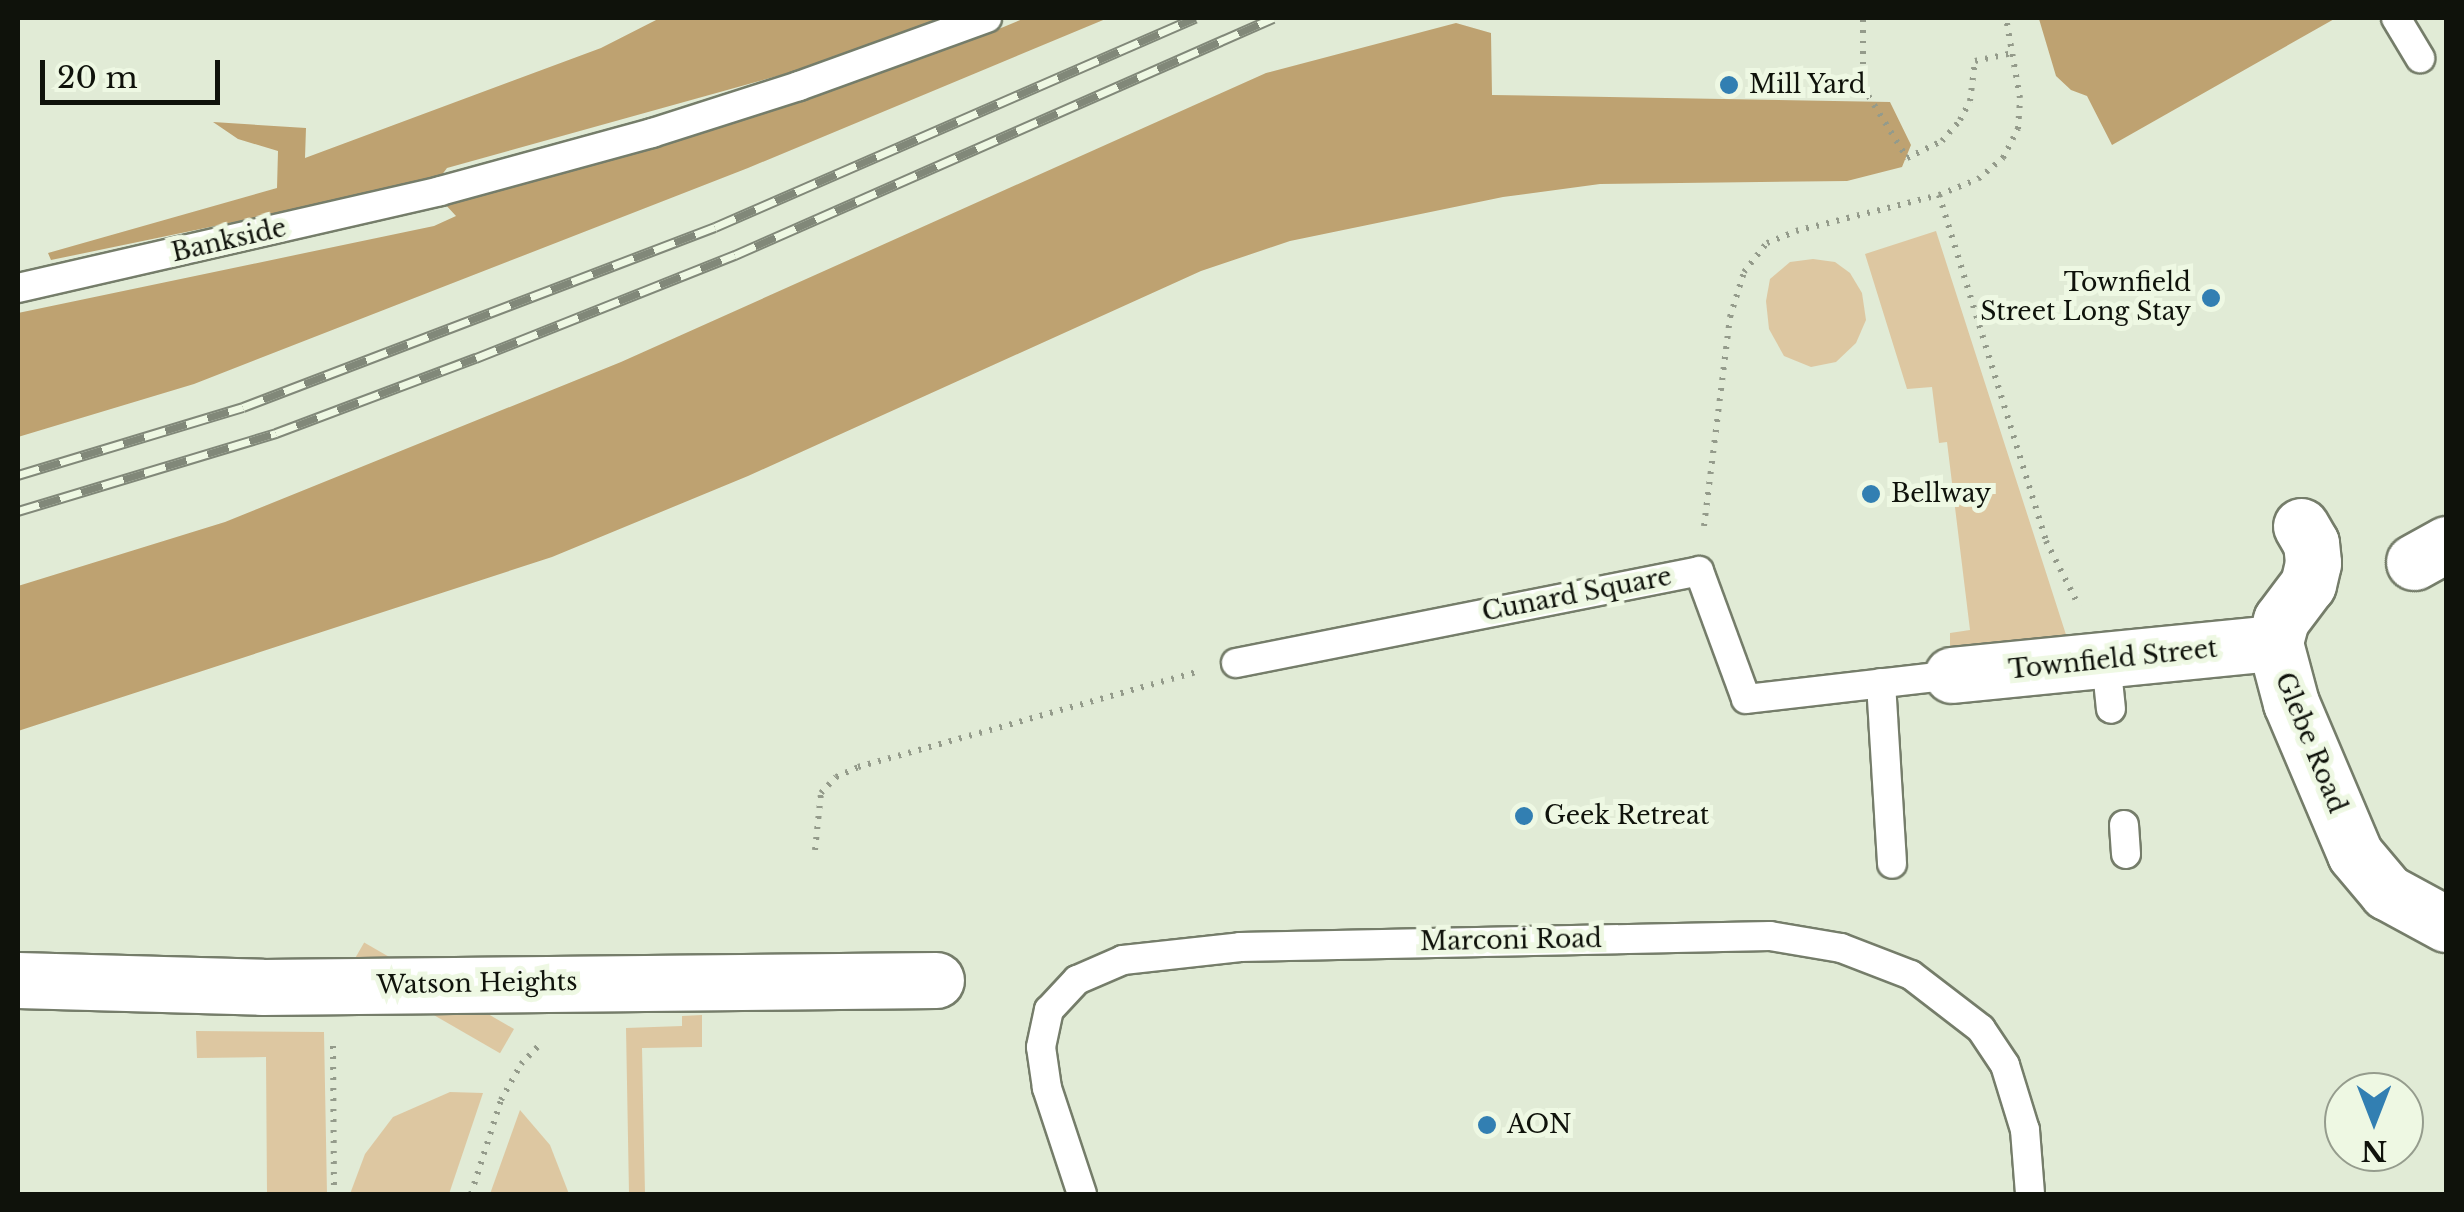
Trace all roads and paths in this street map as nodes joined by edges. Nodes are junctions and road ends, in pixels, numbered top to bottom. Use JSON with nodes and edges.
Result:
{"nodes":[{"id":1,"x":988,"y":18,"type":"edge"},
{"id":2,"x":2006,"y":18,"type":"edge"},
{"id":3,"x":2396,"y":18,"type":"edge"},
{"id":4,"x":1862,"y":20,"type":"edge"},
{"id":5,"x":2013,"y":53,"type":"junction"},
{"id":6,"x":2420,"y":58,"type":"dead end"},
{"id":7,"x":1939,"y":195,"type":"junction"},
{"id":8,"x":18,"y":288,"type":"edge"},
{"id":9,"x":2301,"y":526,"type":"dead end"},
{"id":10,"x":1699,"y":571,"type":"junction"},
{"id":11,"x":2274,"y":644,"type":"junction"},
{"id":12,"x":1236,"y":662,"type":"joint"},
{"id":13,"x":1952,"y":674,"type":"joint"},
{"id":14,"x":1881,"y":682,"type":"junction"},
{"id":15,"x":2109,"y":685,"type":"junction"},
{"id":16,"x":2124,"y":825,"type":"dead end"},
{"id":17,"x":815,"y":850,"type":"dead end"},
{"id":18,"x":2126,"y":854,"type":"dead end"},
{"id":19,"x":1892,"y":864,"type":"dead end"},
{"id":20,"x":2446,"y":924,"type":"edge"},
{"id":21,"x":18,"y":980,"type":"edge"},
{"id":22,"x":936,"y":980,"type":"dead end"},
{"id":23,"x":331,"y":986,"type":"junction"},
{"id":24,"x":543,"y":1040,"type":"dead end"},
{"id":25,"x":334,"y":1194,"type":"edge"},
{"id":26,"x":471,"y":1194,"type":"edge"},
{"id":27,"x":1082,"y":1194,"type":"edge"},
{"id":28,"x":2030,"y":1194,"type":"edge"}],
"edges":[{"from":1,"to":8,"type":"lane","name":"Bankside"},
{"from":2,"to":5,"type":"path"},
{"from":3,"to":6,"type":"lane"},
{"from":4,"to":5,"type":"path"},
{"from":5,"to":7,"type":"path"},
{"from":7,"to":10,"type":"path"},
{"from":7,"to":15,"type":"path"},
{"from":9,"to":11,"type":"street","name":"Glebe Road"},
{"from":10,"to":12,"type":"lane","name":"Cunard Square"},
{"from":10,"to":14,"type":"lane","name":"Cunard Square"},
{"from":11,"to":15,"type":"street","name":"Townfield Street"},
{"from":11,"to":20,"type":"street","name":"Glebe Road"},
{"from":12,"to":17,"type":"path"},
{"from":13,"to":14,"type":"lane","name":"Cunard Square"},
{"from":13,"to":15,"type":"street","name":"Townfield Street"},
{"from":14,"to":19,"type":"lane"},
{"from":16,"to":18,"type":"lane"},
{"from":21,"to":23,"type":"street","name":"Watson Heights"},
{"from":22,"to":23,"type":"street","name":"Watson Heights"},
{"from":23,"to":25,"type":"path"},
{"from":24,"to":26,"type":"path"},
{"from":27,"to":28,"type":"lane","name":"Marconi Road"}]}
